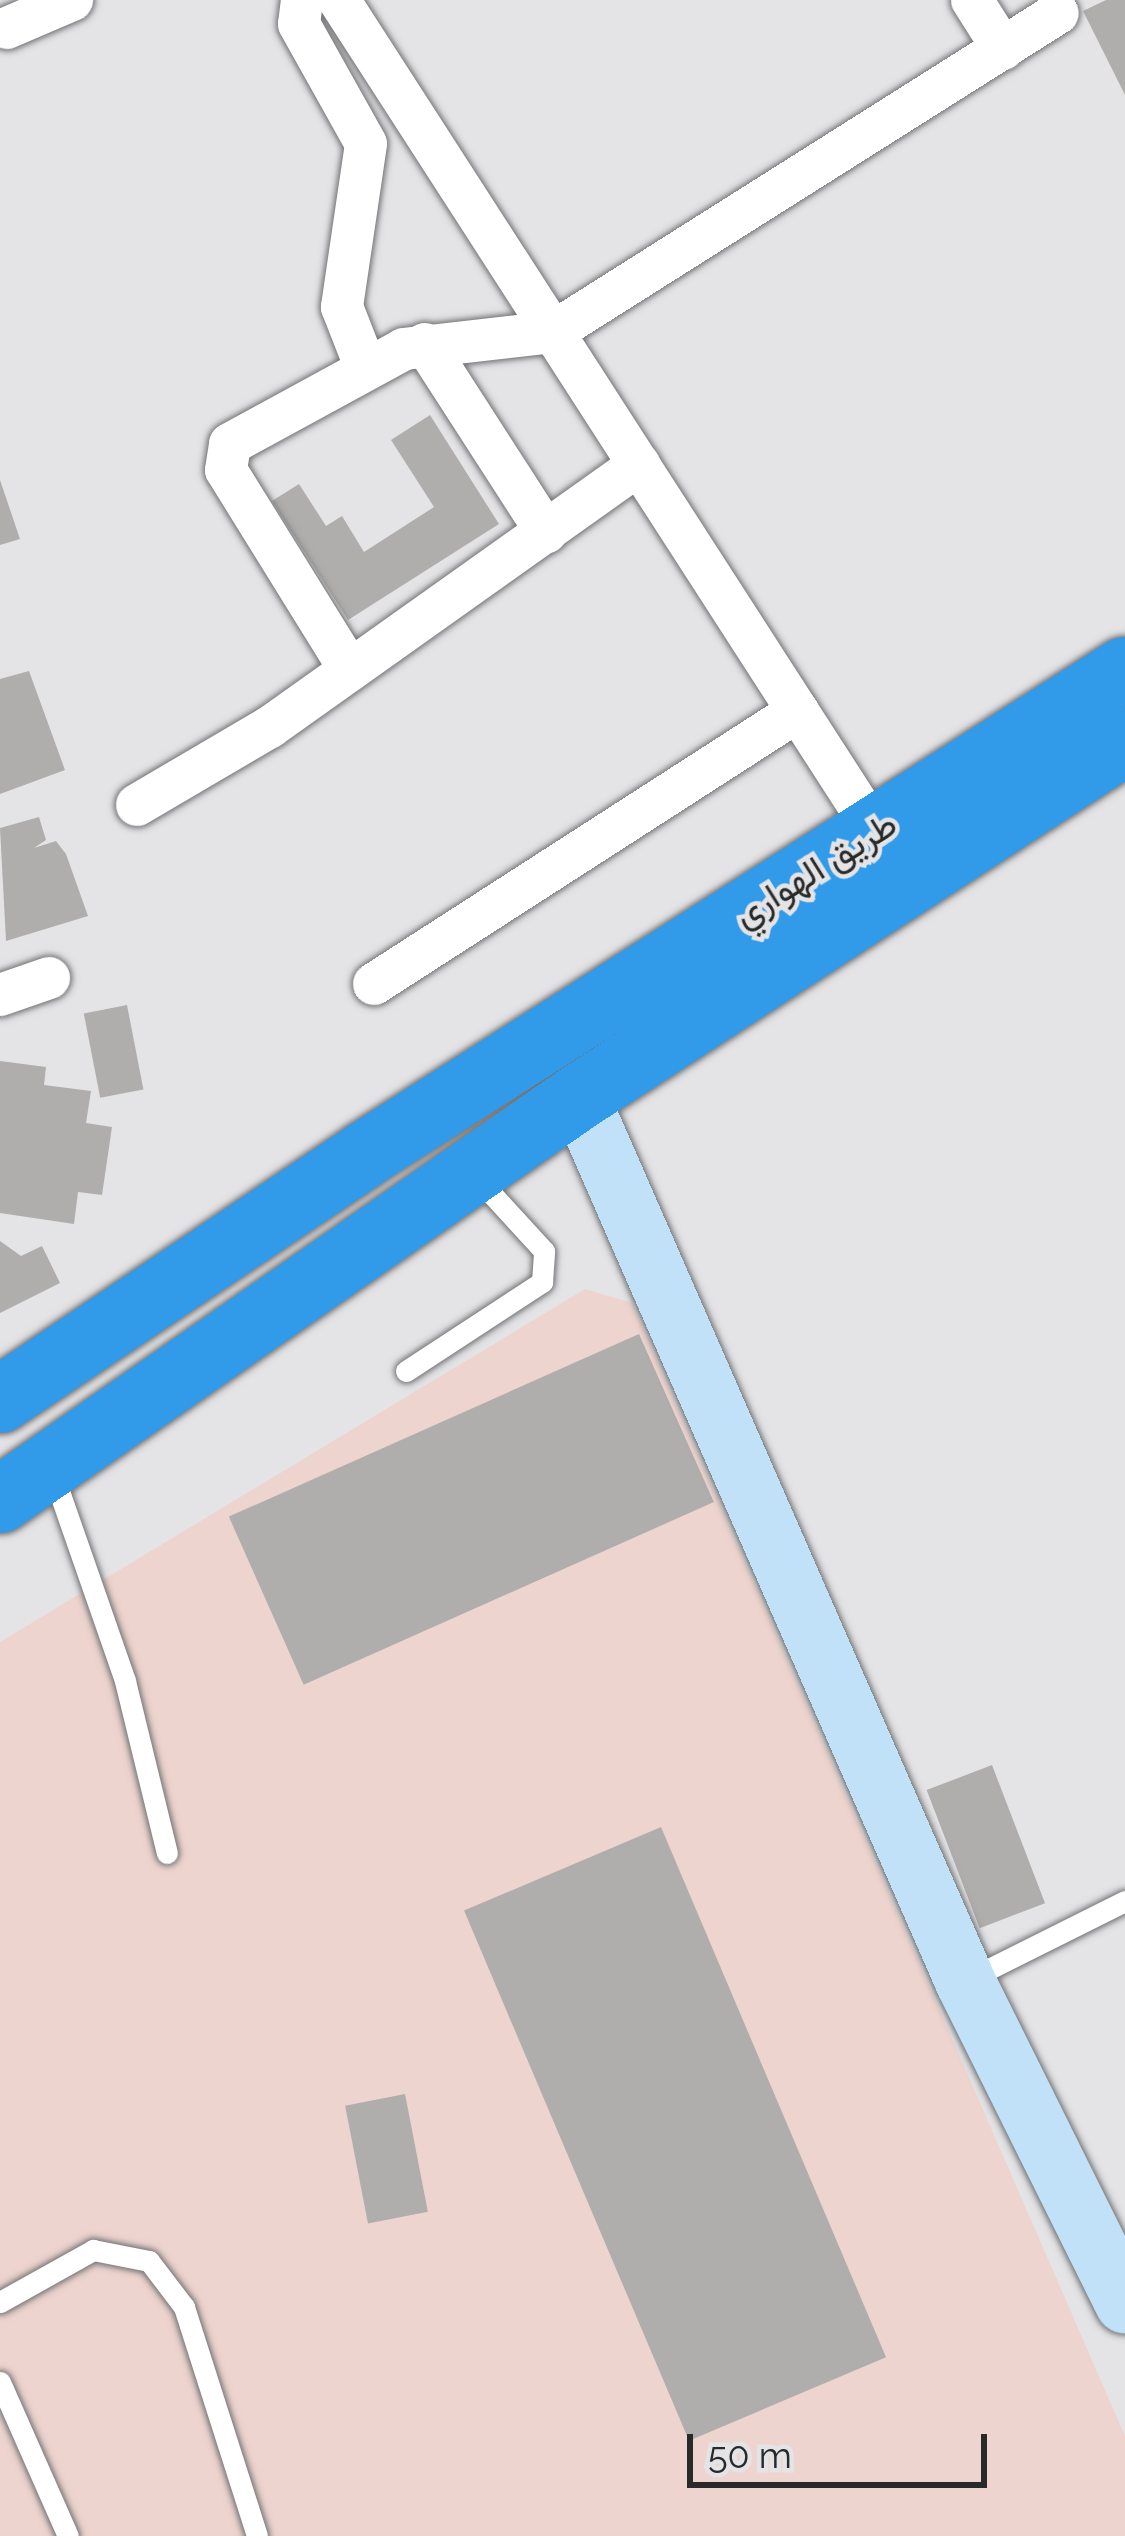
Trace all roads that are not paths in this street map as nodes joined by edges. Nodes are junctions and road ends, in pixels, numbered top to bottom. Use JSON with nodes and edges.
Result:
{"nodes":[{"id":1,"x":72,"y":0,"type":"edge"},
{"id":2,"x":302,"y":0,"type":"edge"},
{"id":3,"x":339,"y":0,"type":"edge"},
{"id":4,"x":971,"y":0,"type":"edge"},
{"id":5,"x":1058,"y":14,"type":"dead end"},
{"id":6,"x":7,"y":28,"type":"dead end"},
{"id":7,"x":1004,"y":49,"type":"junction"},
{"id":8,"x":553,"y":332,"type":"junction"},
{"id":9,"x":425,"y":344,"type":"junction"},
{"id":10,"x":365,"y":366,"type":"junction"},
{"id":11,"x":639,"y":465,"type":"junction"},
{"id":12,"x":546,"y":532,"type":"junction"},
{"id":13,"x":350,"y":670,"type":"junction"},
{"id":14,"x":1125,"y":670,"type":"edge"},
{"id":15,"x":798,"y":711,"type":"junction"},
{"id":16,"x":1125,"y":742,"type":"edge"},
{"id":17,"x":137,"y":805,"type":"dead end"},
{"id":18,"x":875,"y":831,"type":"junction"},
{"id":19,"x":49,"y":978,"type":"dead end"},
{"id":20,"x":374,"y":984,"type":"dead end"},
{"id":21,"x":0,"y":995,"type":"edge"},
{"id":22,"x":579,"y":1096,"type":"junction"},
{"id":23,"x":471,"y":1172,"type":"junction"},
{"id":24,"x":406,"y":1371,"type":"dead end"},
{"id":25,"x":0,"y":1400,"type":"edge"},
{"id":26,"x":25,"y":1483,"type":"edge"},
{"id":27,"x":167,"y":1852,"type":"dead end"},
{"id":28,"x":1125,"y":1901,"type":"edge"},
{"id":29,"x":965,"y":1981,"type":"junction"},
{"id":30,"x":0,"y":2302,"type":"edge"},
{"id":31,"x":1125,"y":2303,"type":"edge"},
{"id":32,"x":0,"y":2383,"type":"edge"},
{"id":33,"x":68,"y":2536,"type":"edge"},
{"id":34,"x":257,"y":2536,"type":"edge"}],
"edges":[{"from":1,"to":6,"type":"street"},
{"from":2,"to":10,"type":"street"},
{"from":3,"to":8,"type":"street"},
{"from":4,"to":7,"type":"street"},
{"from":5,"to":7,"type":"street"},
{"from":7,"to":8,"type":"street"},
{"from":8,"to":9,"type":"street"},
{"from":8,"to":11,"type":"street"},
{"from":9,"to":10,"type":"street"},
{"from":9,"to":12,"type":"street"},
{"from":10,"to":13,"type":"street"},
{"from":11,"to":12,"type":"street"},
{"from":11,"to":15,"type":"street"},
{"from":12,"to":13,"type":"street"},
{"from":13,"to":17,"type":"street"},
{"from":14,"to":18,"type":"highway","name":"طريق الهواري"},
{"from":15,"to":18,"type":"street"},
{"from":15,"to":20,"type":"street"},
{"from":16,"to":22,"type":"highway","name":"طريق الهواري"},
{"from":18,"to":25,"type":"highway","name":"طريق الهواري"},
{"from":19,"to":21,"type":"street"},
{"from":22,"to":23,"type":"highway","name":"طريق الهواري"},
{"from":22,"to":29,"type":"street"},
{"from":23,"to":24,"type":"lane"},
{"from":23,"to":26,"type":"highway","name":"طريق الهواري"},
{"from":26,"to":27,"type":"lane"},
{"from":28,"to":29,"type":"lane"},
{"from":29,"to":31,"type":"street"},
{"from":30,"to":34,"type":"lane"},
{"from":32,"to":33,"type":"lane"}]}
